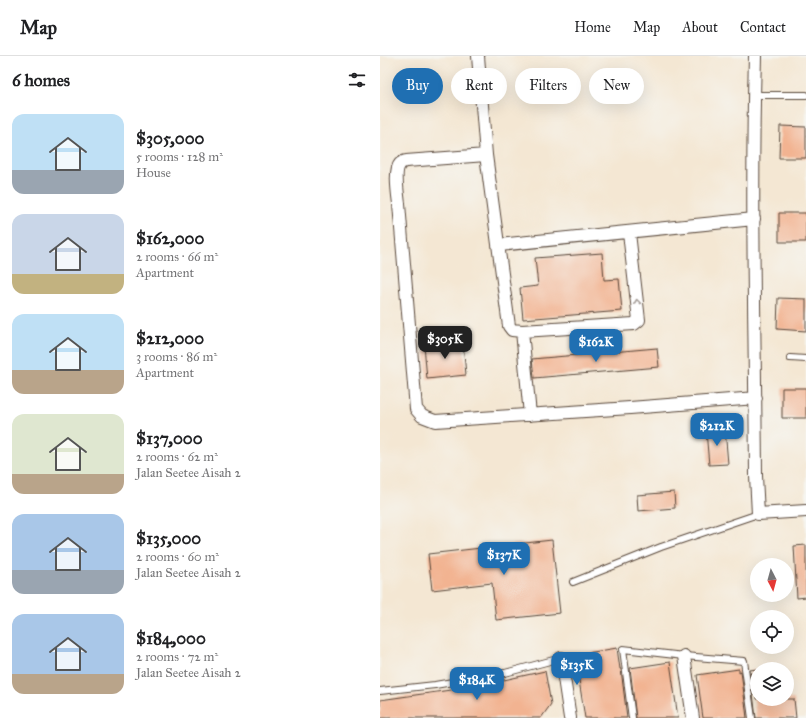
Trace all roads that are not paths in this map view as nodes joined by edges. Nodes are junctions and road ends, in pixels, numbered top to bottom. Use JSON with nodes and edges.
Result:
{"nodes":[{"id":1,"x":478,"y":56,"type":"edge"},
{"id":2,"x":755,"y":56,"type":"edge"},
{"id":3,"x":754,"y":95,"type":"junction"},
{"id":4,"x":806,"y":95,"type":"edge"},
{"id":5,"x":486,"y":155,"type":"junction"},
{"id":6,"x":754,"y":219,"type":"junction"},
{"id":7,"x":629,"y":233,"type":"junction"},
{"id":8,"x":499,"y":246,"type":"junction"},
{"id":9,"x":522,"y":331,"type":"junction"},
{"id":10,"x":790,"y":358,"type":"dead end"},
{"id":11,"x":806,"y":359,"type":"edge"},
{"id":12,"x":756,"y":398,"type":"junction"},
{"id":13,"x":530,"y":415,"type":"junction"},
{"id":14,"x":806,"y":511,"type":"edge"},
{"id":15,"x":758,"y":514,"type":"junction"},
{"id":16,"x":573,"y":582,"type":"dead end"},
{"id":17,"x":684,"y":656,"type":"junction"},
{"id":18,"x":561,"y":658,"type":"joint"},
{"id":19,"x":380,"y":691,"type":"edge"},
{"id":20,"x":570,"y":718,"type":"edge"},
{"id":21,"x":632,"y":718,"type":"edge"},
{"id":22,"x":693,"y":718,"type":"edge"},
{"id":23,"x":752,"y":718,"type":"edge"}],
"edges":[{"from":1,"to":5,"type":"street"},
{"from":2,"to":3,"type":"street"},
{"from":3,"to":4,"type":"lane"},
{"from":3,"to":6,"type":"street"},
{"from":5,"to":8,"type":"street"},
{"from":5,"to":13,"type":"street"},
{"from":6,"to":7,"type":"street"},
{"from":6,"to":12,"type":"street"},
{"from":7,"to":8,"type":"street"},
{"from":9,"to":7,"type":"street","one_way":true},
{"from":8,"to":9,"type":"street"},
{"from":9,"to":13,"type":"street"},
{"from":10,"to":11,"type":"lane"},
{"from":12,"to":13,"type":"street"},
{"from":12,"to":15,"type":"street"},
{"from":14,"to":15,"type":"street"},
{"from":15,"to":16,"type":"lane"},
{"from":17,"to":21,"type":"lane"},
{"from":17,"to":22,"type":"street"},
{"from":17,"to":23,"type":"lane"},
{"from":18,"to":19,"type":"lane"},
{"from":18,"to":20,"type":"street"}]}
